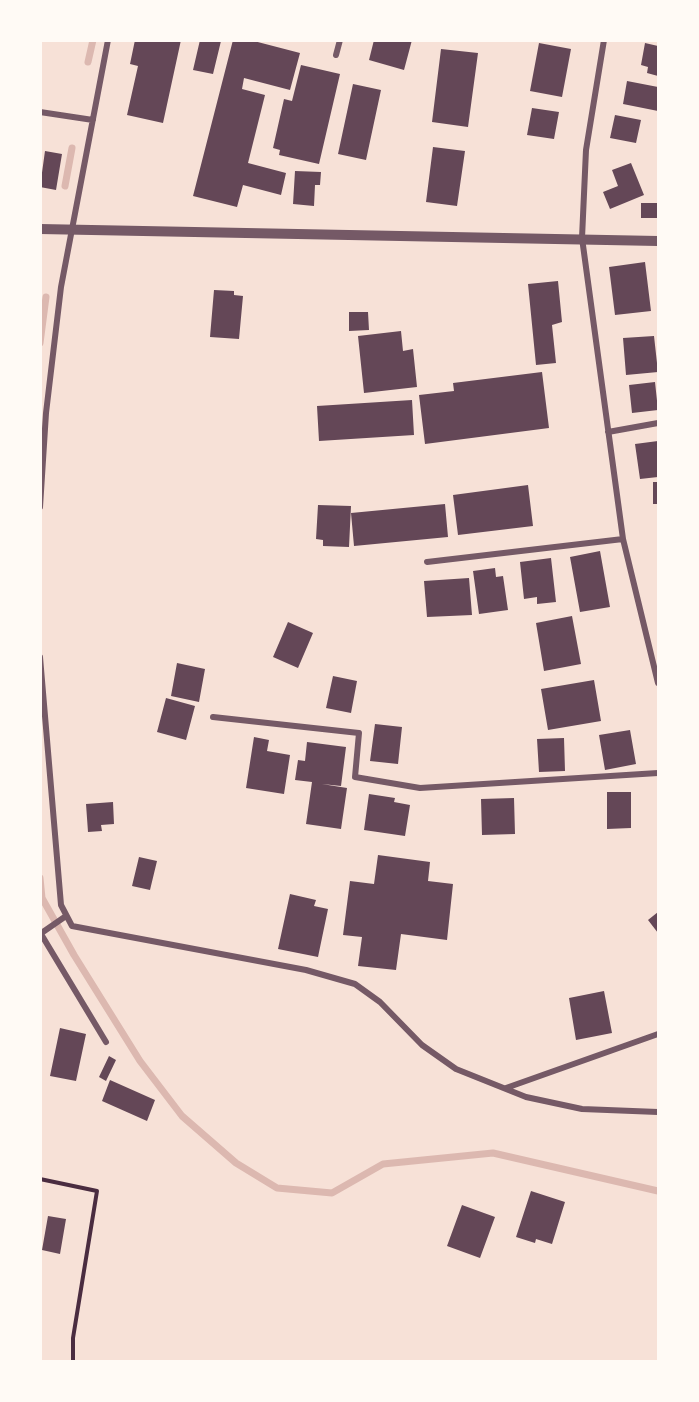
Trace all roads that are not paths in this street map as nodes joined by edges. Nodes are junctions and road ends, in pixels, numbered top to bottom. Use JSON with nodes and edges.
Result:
{"nodes":[{"id":1,"x":108,"y":40,"type":"edge"},
{"id":2,"x":340,"y":40,"type":"edge"},
{"id":3,"x":604,"y":40,"type":"edge"},
{"id":4,"x":336,"y":55,"type":"dead end"},
{"id":5,"x":40,"y":112,"type":"edge"},
{"id":6,"x":93,"y":120,"type":"junction"},
{"id":7,"x":40,"y":229,"type":"edge"},
{"id":8,"x":73,"y":230,"type":"junction"},
{"id":9,"x":582,"y":238,"type":"junction"},
{"id":10,"x":658,"y":241,"type":"edge"},
{"id":11,"x":43,"y":413,"type":"edge"},
{"id":12,"x":658,"y":423,"type":"edge"},
{"id":13,"x":608,"y":432,"type":"junction"},
{"id":14,"x":40,"y":507,"type":"edge"},
{"id":15,"x":623,"y":539,"type":"junction"},
{"id":16,"x":427,"y":562,"type":"dead end"},
{"id":17,"x":40,"y":657,"type":"edge"},
{"id":18,"x":658,"y":683,"type":"edge"},
{"id":19,"x":213,"y":717,"type":"dead end"},
{"id":20,"x":658,"y":773,"type":"edge"},
{"id":21,"x":66,"y":916,"type":"junction"},
{"id":22,"x":41,"y":934,"type":"edge"},
{"id":23,"x":658,"y":1034,"type":"edge"},
{"id":24,"x":106,"y":1042,"type":"dead end"},
{"id":25,"x":505,"y":1088,"type":"junction"},
{"id":26,"x":658,"y":1112,"type":"edge"}],
"edges":[{"from":1,"to":6,"type":"street"},
{"from":2,"to":4,"type":"street"},
{"from":3,"to":9,"type":"street"},
{"from":5,"to":6,"type":"street"},
{"from":6,"to":8,"type":"street"},
{"from":7,"to":8,"type":"street"},
{"from":8,"to":9,"type":"street"},
{"from":8,"to":11,"type":"street"},
{"from":9,"to":10,"type":"street"},
{"from":9,"to":13,"type":"street"},
{"from":11,"to":14,"type":"street"},
{"from":12,"to":13,"type":"street"},
{"from":13,"to":15,"type":"street"},
{"from":15,"to":16,"type":"street"},
{"from":15,"to":18,"type":"street"},
{"from":17,"to":21,"type":"street"},
{"from":19,"to":20,"type":"street"},
{"from":21,"to":22,"type":"street"},
{"from":21,"to":25,"type":"street"},
{"from":22,"to":24,"type":"street"},
{"from":23,"to":25,"type":"street"},
{"from":25,"to":26,"type":"street"}]}
